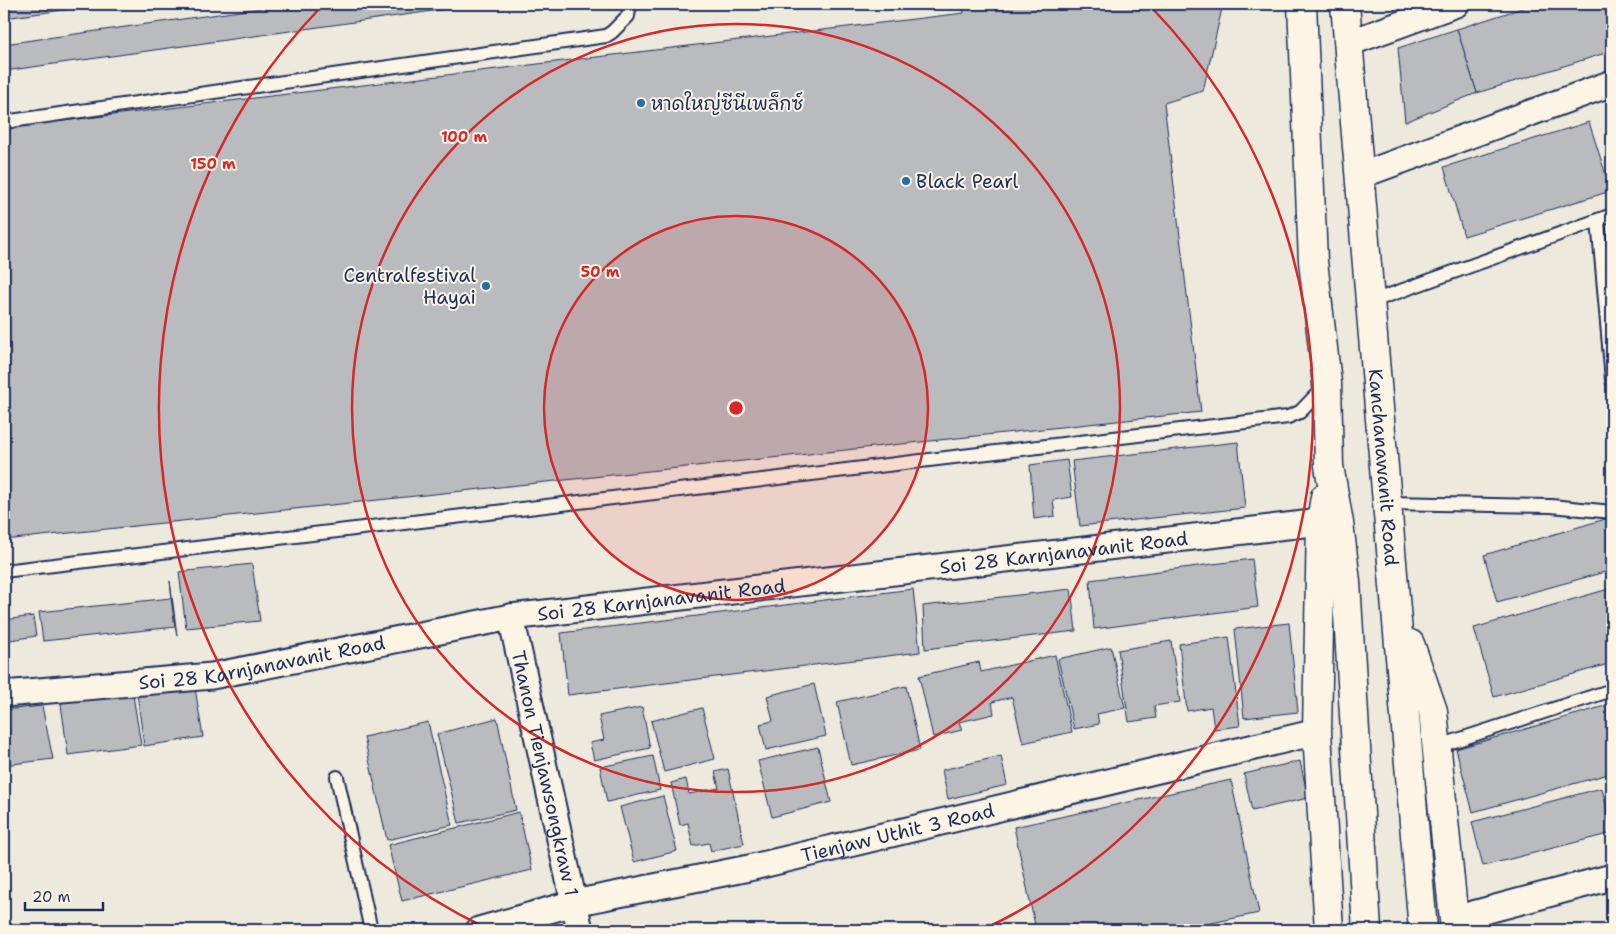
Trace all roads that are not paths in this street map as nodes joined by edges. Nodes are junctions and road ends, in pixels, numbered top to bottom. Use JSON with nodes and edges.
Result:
{"nodes":[{"id":1,"x":630,"y":4,"type":"edge"},
{"id":2,"x":1302,"y":4,"type":"edge"},
{"id":3,"x":1345,"y":4,"type":"edge"},
{"id":4,"x":1456,"y":4,"type":"edge"},
{"id":5,"x":1348,"y":43,"type":"junction"},
{"id":6,"x":1612,"y":83,"type":"edge"},
{"id":7,"x":4,"y":122,"type":"edge"},
{"id":8,"x":1359,"y":176,"type":"junction"},
{"id":9,"x":1612,"y":215,"type":"edge"},
{"id":10,"x":1598,"y":220,"type":"junction"},
{"id":11,"x":1370,"y":302,"type":"junction"},
{"id":12,"x":1612,"y":380,"type":"edge"},
{"id":13,"x":1328,"y":383,"type":"junction"},
{"id":14,"x":1329,"y":466,"type":"junction"},
{"id":15,"x":1387,"y":503,"type":"junction"},
{"id":16,"x":1612,"y":512,"type":"edge"},
{"id":17,"x":1321,"y":522,"type":"junction"},
{"id":18,"x":4,"y":571,"type":"edge"},
{"id":19,"x":1396,"y":605,"type":"junction"},
{"id":20,"x":511,"y":617,"type":"junction"},
{"id":21,"x":1612,"y":690,"type":"edge"},
{"id":22,"x":4,"y":694,"type":"edge"},
{"id":23,"x":1317,"y":732,"type":"junction"},
{"id":24,"x":1436,"y":747,"type":"junction"},
{"id":25,"x":337,"y":777,"type":"dead end"},
{"id":26,"x":1612,"y":877,"type":"edge"},
{"id":27,"x":574,"y":904,"type":"junction"},
{"id":28,"x":1454,"y":925,"type":"edge"},
{"id":29,"x":371,"y":930,"type":"edge"},
{"id":30,"x":479,"y":930,"type":"edge"},
{"id":31,"x":580,"y":930,"type":"edge"},
{"id":32,"x":1327,"y":930,"type":"edge"},
{"id":33,"x":1367,"y":930,"type":"edge"},
{"id":34,"x":1423,"y":930,"type":"edge"}],
"edges":[{"from":1,"to":7,"type":"lane"},
{"from":2,"to":13,"type":"main road"},
{"from":3,"to":5,"type":"main road","name":"Kanchanawanit Road"},
{"from":4,"to":5,"type":"street"},
{"from":5,"to":8,"type":"main road","name":"Kanchanawanit Road"},
{"from":6,"to":8,"type":"street"},
{"from":8,"to":11,"type":"main road","name":"Kanchanawanit Road"},
{"from":9,"to":10,"type":"lane"},
{"from":10,"to":11,"type":"lane"},
{"from":10,"to":12,"type":"lane"},
{"from":11,"to":15,"type":"main road","name":"Kanchanawanit Road"},
{"from":13,"to":14,"type":"main road"},
{"from":13,"to":18,"type":"lane"},
{"from":14,"to":17,"type":"main road"},
{"from":14,"to":33,"type":"main road"},
{"from":15,"to":16,"type":"lane"},
{"from":15,"to":19,"type":"main road","name":"Kanchanawanit Road"},
{"from":17,"to":20,"type":"street","name":"Soi 28 Karnjanavanit Road"},
{"from":17,"to":23,"type":"main road"},
{"from":19,"to":24,"type":"main road"},
{"from":19,"to":34,"type":"main road","name":"Kanchanawanit Road"},
{"from":20,"to":22,"type":"street","name":"Soi 28 Karnjanavanit Road"},
{"from":20,"to":27,"type":"street","name":"Thanon Tienjawsongkraw 1"},
{"from":21,"to":24,"type":"lane"},
{"from":23,"to":27,"type":"street","name":"Tienjaw Uthit 3 Road"},
{"from":23,"to":32,"type":"main road"},
{"from":24,"to":28,"type":"main road"},
{"from":25,"to":29,"type":"lane"},
{"from":26,"to":28,"type":"street"},
{"from":27,"to":30,"type":"street","name":"Tienjaw Uthit 3 Road"},
{"from":27,"to":31,"type":"street","name":"Thanon Tienjawsongkraw 1"}]}
